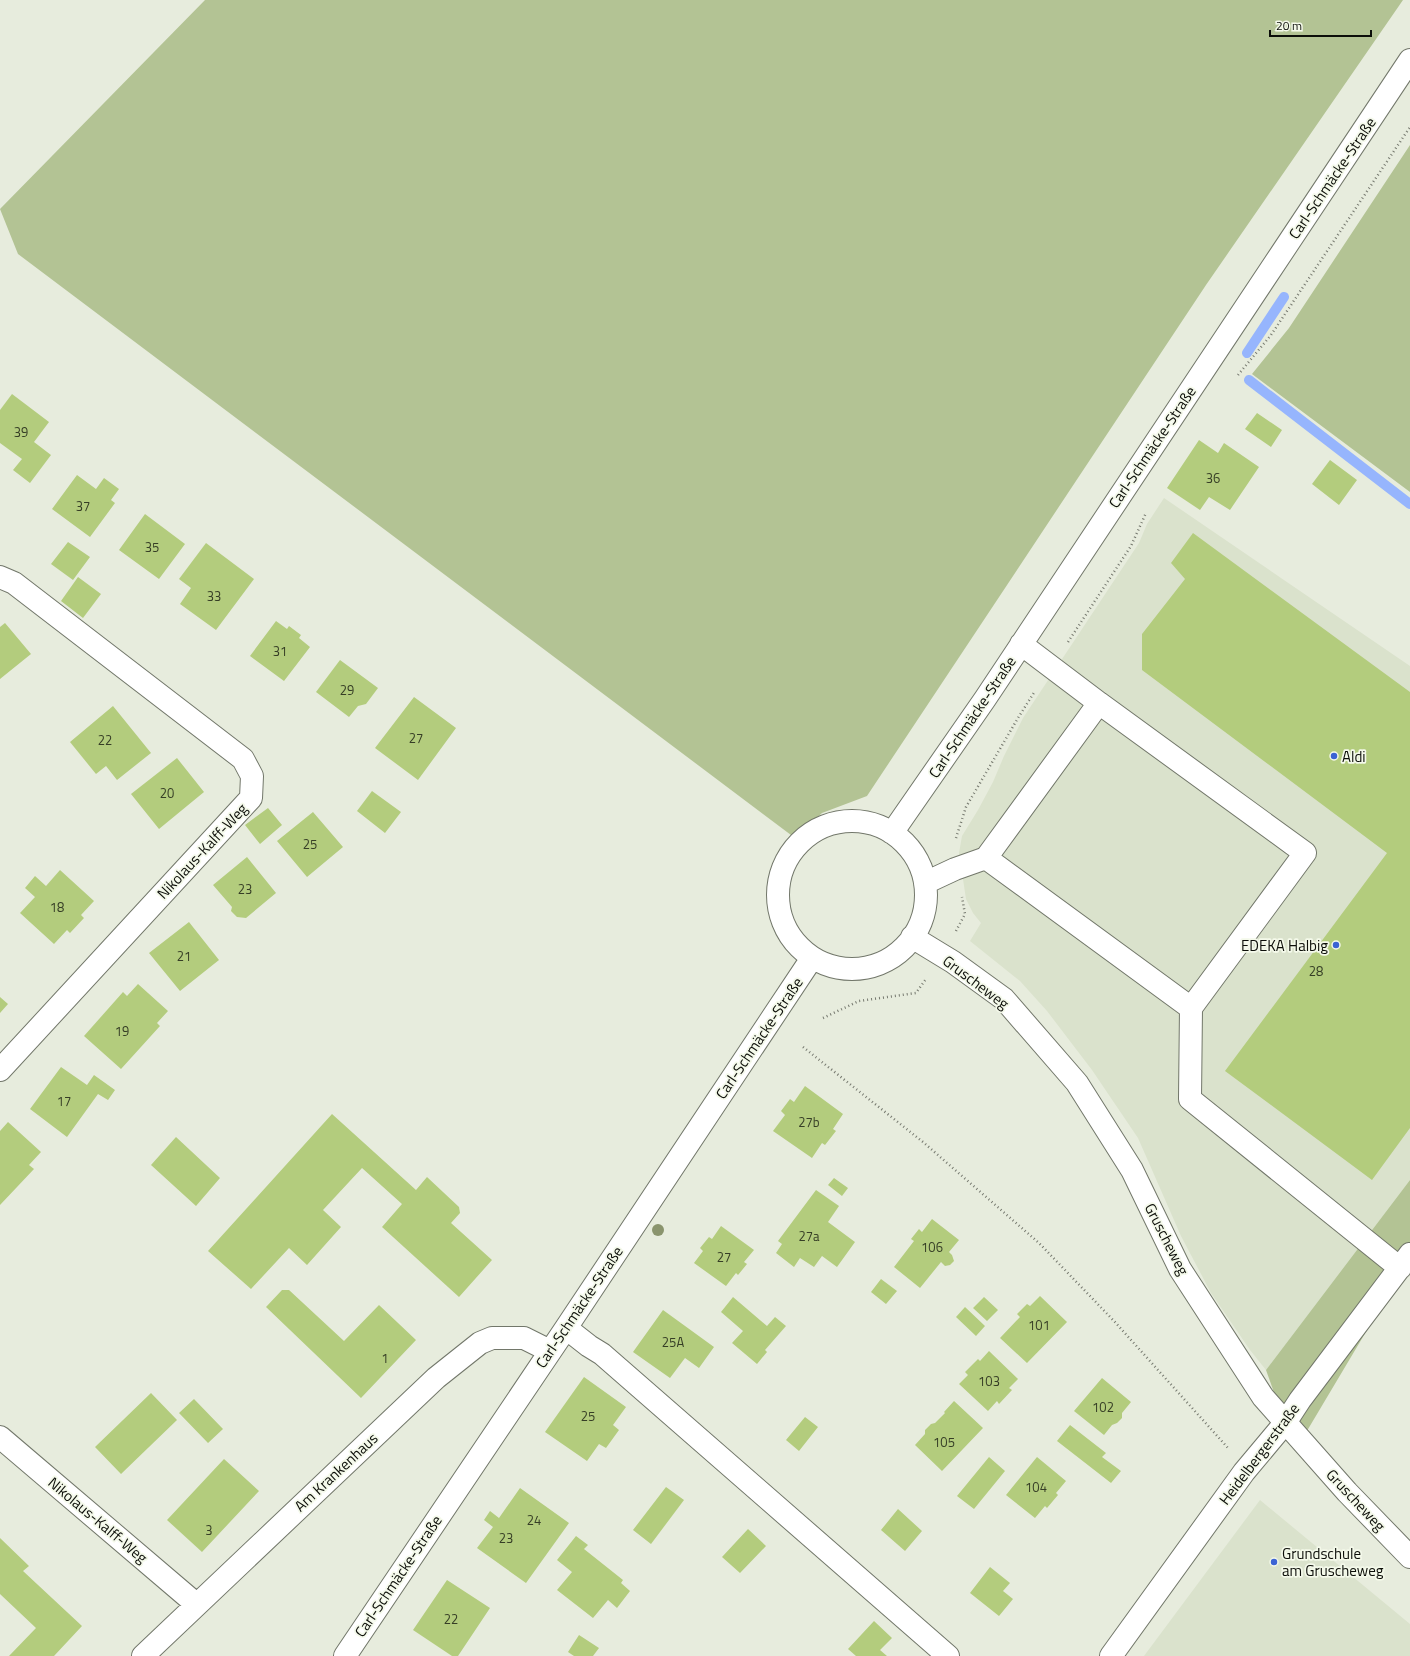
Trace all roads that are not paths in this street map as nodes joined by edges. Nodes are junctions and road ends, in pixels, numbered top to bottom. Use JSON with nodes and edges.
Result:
{"nodes":[{"id":1,"x":1410,"y":60,"type":"edge"},
{"id":2,"x":0,"y":577,"type":"edge"},
{"id":3,"x":1021,"y":644,"type":"junction"},
{"id":4,"x":1099,"y":703,"type":"junction"},
{"id":5,"x":892,"y":833,"type":"junction"},
{"id":6,"x":986,"y":858,"type":"junction"},
{"id":7,"x":925,"y":883,"type":"junction"},
{"id":8,"x":912,"y":937,"type":"junction"},
{"id":9,"x":812,"y":958,"type":"junction"},
{"id":10,"x":1192,"y":1008,"type":"junction"},
{"id":11,"x":0,"y":1070,"type":"edge"},
{"id":12,"x":1405,"y":1261,"type":"edge"},
{"id":13,"x":566,"y":1328,"type":"junction"},
{"id":14,"x":550,"y":1351,"type":"junction"},
{"id":15,"x":1285,"y":1423,"type":"junction"},
{"id":16,"x":0,"y":1437,"type":"edge"},
{"id":17,"x":1410,"y":1557,"type":"edge"},
{"id":18,"x":196,"y":1604,"type":"junction"},
{"id":19,"x":1113,"y":1655,"type":"edge"},
{"id":20,"x":143,"y":1656,"type":"edge"},
{"id":21,"x":344,"y":1656,"type":"edge"},
{"id":22,"x":948,"y":1656,"type":"edge"}],
"edges":[{"from":1,"to":3,"type":"street","name":"Carl-Schmäcke-Straße"},
{"from":2,"to":11,"type":"street","name":"Nikolaus-Kalff-Weg"},
{"from":3,"to":4,"type":"street"},
{"from":3,"to":5,"type":"street","name":"Carl-Schmäcke-Straße"},
{"from":4,"to":6,"type":"street"},
{"from":4,"to":10,"type":"street"},
{"from":5,"to":7,"type":"street"},
{"from":5,"to":9,"type":"street"},
{"from":6,"to":7,"type":"street"},
{"from":6,"to":10,"type":"street"},
{"from":7,"to":8,"type":"street"},
{"from":8,"to":9,"type":"street"},
{"from":8,"to":15,"type":"street","name":"Gruscheweg"},
{"from":9,"to":13,"type":"street","name":"Carl-Schmäcke-Straße"},
{"from":10,"to":12,"type":"street"},
{"from":12,"to":15,"type":"street","name":"Heidelbergerstraße"},
{"from":13,"to":14,"type":"street","name":"Carl-Schmäcke-Straße"},
{"from":13,"to":22,"type":"street"},
{"from":14,"to":18,"type":"street","name":"Am Krankenhaus"},
{"from":14,"to":21,"type":"street","name":"Carl-Schmäcke-Straße"},
{"from":15,"to":17,"type":"street","name":"Gruscheweg"},
{"from":15,"to":19,"type":"street","name":"Heidelbergerstraße"},
{"from":16,"to":18,"type":"street","name":"Nikolaus-Kalff-Weg"},
{"from":18,"to":20,"type":"street","name":"Am Krankenhaus"}]}
